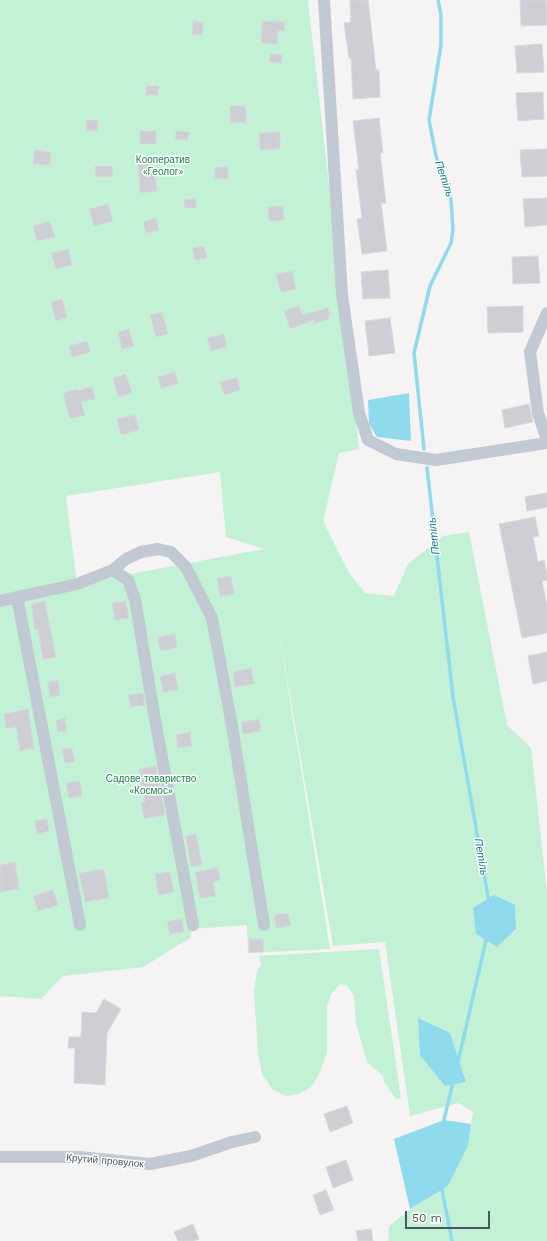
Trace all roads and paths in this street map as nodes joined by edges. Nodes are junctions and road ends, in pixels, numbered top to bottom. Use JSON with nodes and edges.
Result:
{"nodes":[{"id":1,"x":324,"y":0,"type":"edge"},
{"id":2,"x":547,"y":313,"type":"edge"},
{"id":3,"x":547,"y":440,"type":"edge"},
{"id":4,"x":547,"y":443,"type":"edge"},
{"id":5,"x":113,"y":570,"type":"junction"},
{"id":6,"x":17,"y":597,"type":"junction"},
{"id":7,"x":0,"y":601,"type":"edge"},
{"id":8,"x":80,"y":925,"type":"dead end"},
{"id":9,"x":193,"y":925,"type":"dead end"},
{"id":10,"x":264,"y":925,"type":"dead end"},
{"id":11,"x":255,"y":1137,"type":"dead end"},
{"id":12,"x":0,"y":1157,"type":"edge"}],
"edges":[{"from":1,"to":4,"type":"street"},
{"from":2,"to":3,"type":"street"},
{"from":5,"to":6,"type":"street"},
{"from":5,"to":9,"type":"street"},
{"from":5,"to":10,"type":"street"},
{"from":6,"to":7,"type":"street"},
{"from":6,"to":8,"type":"street"},
{"from":11,"to":12,"type":"street","name":"Крутий провулок"}]}
